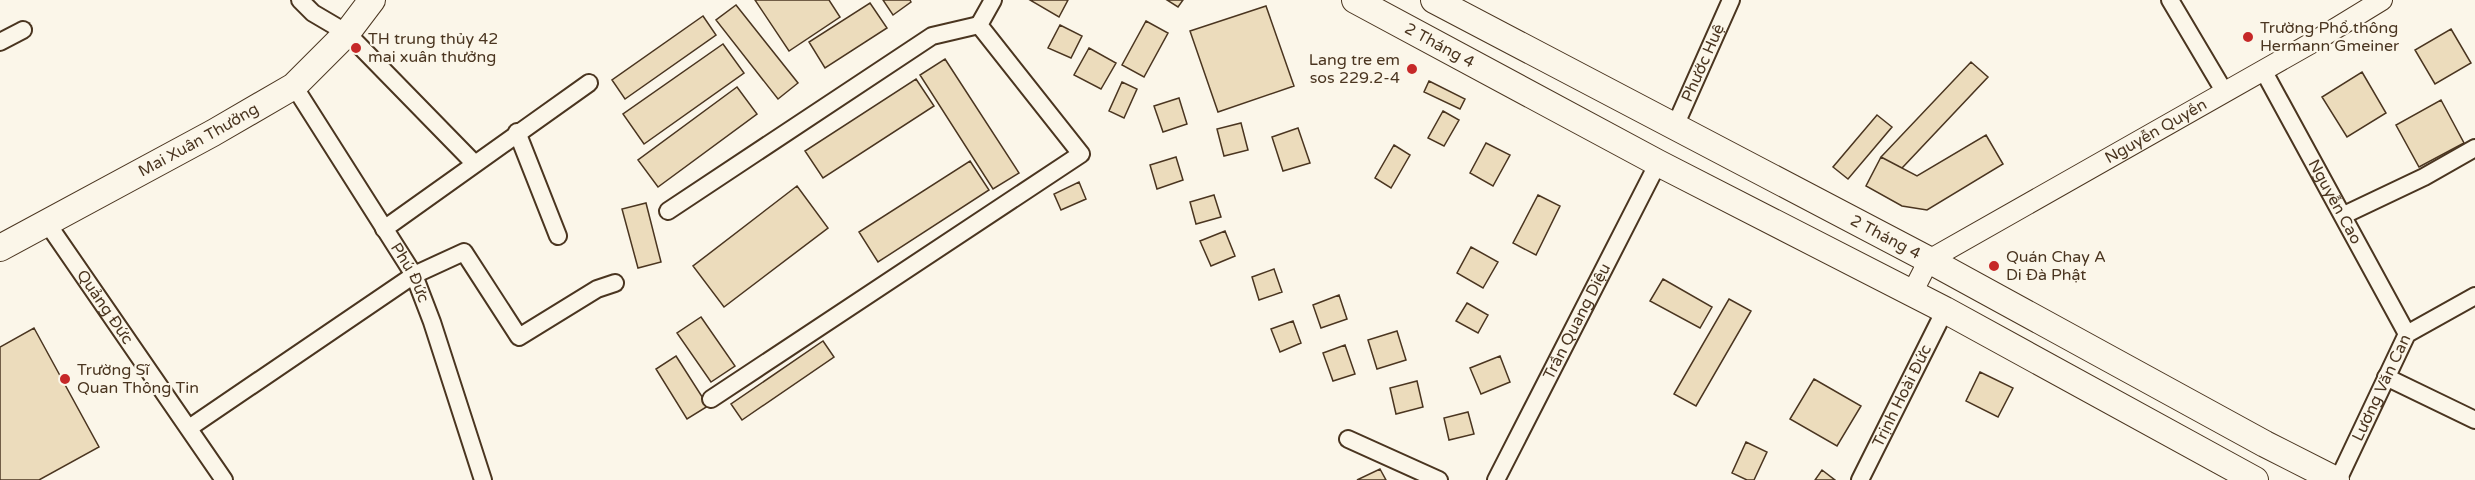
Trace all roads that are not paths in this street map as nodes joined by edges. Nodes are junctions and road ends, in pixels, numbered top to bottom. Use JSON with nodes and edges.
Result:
{"nodes":[{"id":1,"x":300,"y":0,"type":"edge"},
{"id":2,"x":372,"y":0,"type":"edge"},
{"id":3,"x":993,"y":0,"type":"edge"},
{"id":4,"x":1355,"y":0,"type":"edge"},
{"id":5,"x":1434,"y":0,"type":"edge"},
{"id":6,"x":1731,"y":0,"type":"edge"},
{"id":7,"x":2170,"y":0,"type":"edge"},
{"id":8,"x":2382,"y":0,"type":"edge"},
{"id":9,"x":979,"y":25,"type":"junction"},
{"id":10,"x":23,"y":30,"type":"dead end"},
{"id":11,"x":347,"y":33,"type":"junction"},
{"id":12,"x":0,"y":42,"type":"edge"},
{"id":13,"x":2263,"y":70,"type":"junction"},
{"id":14,"x":589,"y":82,"type":"dead end"},
{"id":15,"x":294,"y":86,"type":"junction"},
{"id":16,"x":2224,"y":91,"type":"junction"},
{"id":17,"x":1675,"y":126,"type":"junction"},
{"id":18,"x":517,"y":132,"type":"junction"},
{"id":19,"x":2475,"y":148,"type":"edge"},
{"id":20,"x":474,"y":163,"type":"junction"},
{"id":21,"x":1658,"y":163,"type":"junction"},
{"id":22,"x":668,"y":211,"type":"dead end"},
{"id":23,"x":2344,"y":215,"type":"junction"},
{"id":24,"x":47,"y":223,"type":"junction"},
{"id":25,"x":384,"y":229,"type":"junction"},
{"id":26,"x":558,"y":236,"type":"dead end"},
{"id":27,"x":0,"y":248,"type":"edge"},
{"id":28,"x":1929,"y":260,"type":"junction"},
{"id":29,"x":414,"y":276,"type":"junction"},
{"id":30,"x":615,"y":283,"type":"dead end"},
{"id":31,"x":1912,"y":293,"type":"junction"},
{"id":32,"x":2475,"y":296,"type":"edge"},
{"id":33,"x":1945,"y":310,"type":"junction"},
{"id":34,"x":2407,"y":334,"type":"junction"},
{"id":35,"x":2386,"y":377,"type":"junction"},
{"id":36,"x":711,"y":399,"type":"dead end"},
{"id":37,"x":2474,"y":418,"type":"edge"},
{"id":38,"x":189,"y":428,"type":"junction"},
{"id":39,"x":1348,"y":439,"type":"dead end"},
{"id":40,"x":2248,"y":478,"type":"edge"},
{"id":41,"x":224,"y":480,"type":"edge"},
{"id":42,"x":483,"y":480,"type":"edge"},
{"id":43,"x":1439,"y":480,"type":"edge"},
{"id":44,"x":1497,"y":480,"type":"edge"},
{"id":45,"x":1860,"y":480,"type":"edge"},
{"id":46,"x":2337,"y":480,"type":"edge"}],
"edges":[{"from":1,"to":11,"type":"street"},
{"from":2,"to":11,"type":"main road","name":"Mai Xuân Thưởng"},
{"from":3,"to":9,"type":"street"},
{"from":4,"to":21,"type":"main road","name":"2 Tháng 4"},
{"from":5,"to":17,"type":"main road","name":"2 Tháng 4"},
{"from":6,"to":17,"type":"street","name":"Phước Huệ"},
{"from":7,"to":16,"type":"street"},
{"from":8,"to":13,"type":"street","name":"Nguyễn Quyền"},
{"from":9,"to":22,"type":"street"},
{"from":9,"to":36,"type":"street"},
{"from":10,"to":12,"type":"street"},
{"from":11,"to":15,"type":"main road","name":"Mai Xuân Thưởng"},
{"from":11,"to":20,"type":"street"},
{"from":13,"to":16,"type":"street","name":"Nguyễn Quyền"},
{"from":13,"to":23,"type":"street","name":"Nguyễn Cao"},
{"from":14,"to":18,"type":"street"},
{"from":15,"to":24,"type":"main road","name":"Mai Xuân Thưởng"},
{"from":15,"to":25,"type":"street","name":"Phú Đức"},
{"from":16,"to":28,"type":"street","name":"Nguyễn Quyền"},
{"from":17,"to":28,"type":"main road","name":"2 Tháng 4"},
{"from":18,"to":20,"type":"street"},
{"from":18,"to":26,"type":"street"},
{"from":19,"to":23,"type":"street"},
{"from":20,"to":25,"type":"street"},
{"from":21,"to":31,"type":"main road","name":"2 Tháng 4"},
{"from":21,"to":44,"type":"street","name":"Trần Quang Diệu"},
{"from":23,"to":34,"type":"street","name":"Nguyễn Cao"},
{"from":24,"to":27,"type":"main road","name":"Mai Xuân Thưởng"},
{"from":24,"to":38,"type":"street","name":"Quảng Đức"},
{"from":25,"to":29,"type":"street","name":"Phú Đức"},
{"from":28,"to":31,"type":"street"},
{"from":28,"to":46,"type":"main road","name":"2 Tháng 4"},
{"from":29,"to":30,"type":"street"},
{"from":29,"to":38,"type":"street"},
{"from":29,"to":42,"type":"street","name":"Phú Đức"},
{"from":31,"to":33,"type":"main road","name":"2 Tháng 4"},
{"from":32,"to":34,"type":"street","name":"Lương Văn Can"},
{"from":33,"to":40,"type":"main road","name":"2 Tháng 4"},
{"from":33,"to":45,"type":"street","name":"Trịnh Hoài Đức"},
{"from":34,"to":35,"type":"street","name":"Lương Văn Can"},
{"from":35,"to":37,"type":"street"},
{"from":35,"to":46,"type":"street","name":"Lương Văn Can"},
{"from":38,"to":41,"type":"street","name":"Quảng Đức"},
{"from":39,"to":43,"type":"street"}]}
